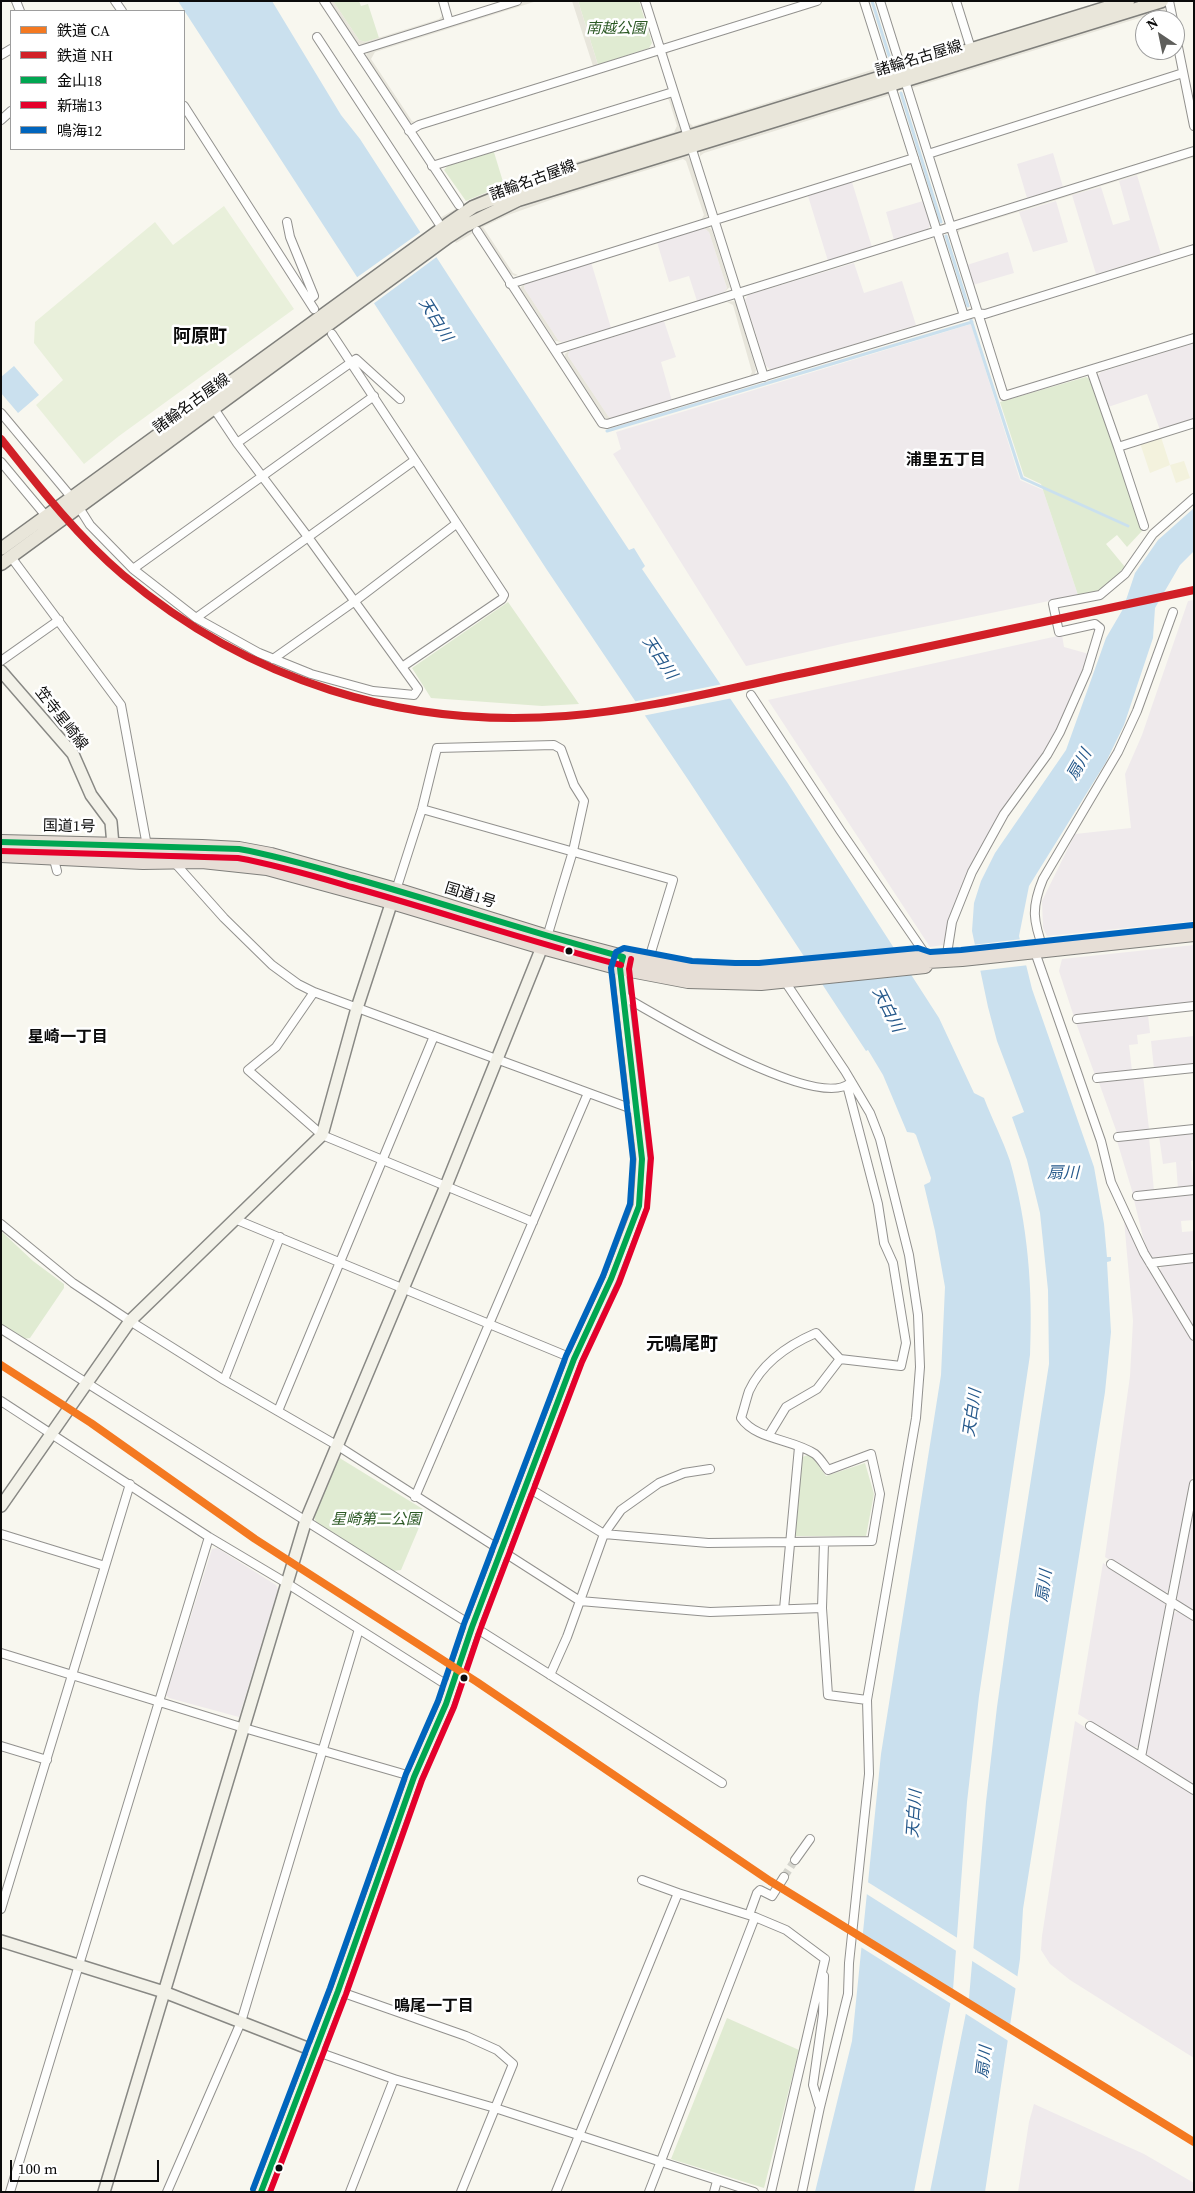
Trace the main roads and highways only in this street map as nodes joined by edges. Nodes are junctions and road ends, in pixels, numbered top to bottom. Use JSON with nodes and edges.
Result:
{"nodes":[{"id":1,"x":1128,"y":1,"type":"edge"},
{"id":2,"x":1162,"y":1,"type":"edge"},
{"id":3,"x":973,"y":54,"type":"junction"},
{"id":4,"x":75,"y":502,"type":"junction"},
{"id":5,"x":4,"y":557,"type":"edge"},
{"id":6,"x":1,"y":842,"type":"edge"},
{"id":7,"x":1,"y":855,"type":"edge"},
{"id":8,"x":394,"y":896,"type":"junction"},
{"id":9,"x":1194,"y":934,"type":"edge"},
{"id":10,"x":622,"y":962,"type":"junction"},
{"id":11,"x":785,"y":977,"type":"junction"}],
"edges":[{"from":1,"to":3,"type":"main road","name":"諸輪名古屋線"},
{"from":2,"to":3,"type":"main road","name":"諸輪名古屋線"},
{"from":3,"to":4,"type":"main road","name":"諸輪名古屋線"},
{"from":4,"to":5,"type":"main road","name":"諸輪名古屋線"},
{"from":4,"to":5,"type":"main road","name":"諸輪名古屋線"},
{"from":6,"to":8,"type":"highway","name":"国道1号"},
{"from":7,"to":8,"type":"highway","name":"国道1号"},
{"from":8,"to":10,"type":"highway","name":"国道1号"},
{"from":9,"to":11,"type":"highway","name":"国道1号"},
{"from":10,"to":11,"type":"highway","name":"国道1号"},
{"from":10,"to":11,"type":"highway","name":"国道1号"}]}
